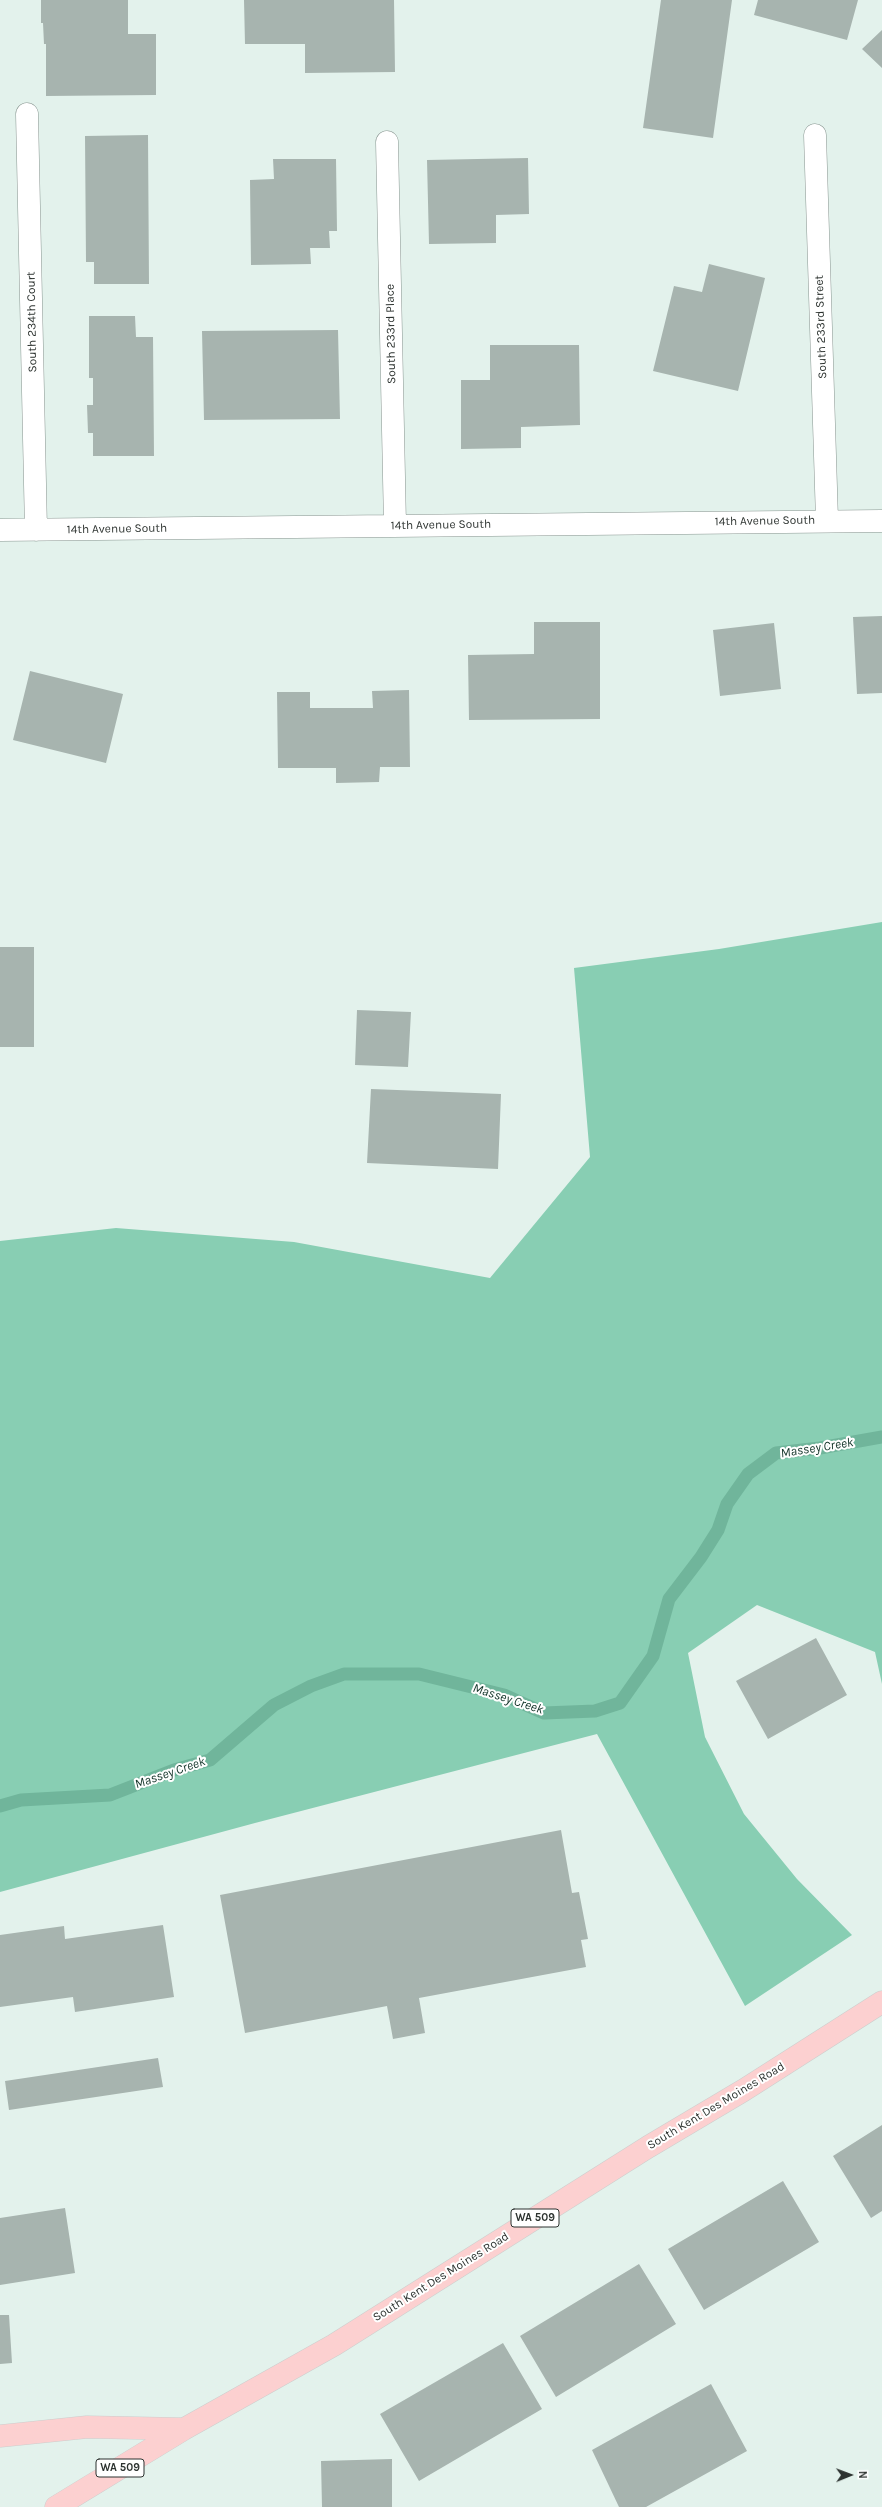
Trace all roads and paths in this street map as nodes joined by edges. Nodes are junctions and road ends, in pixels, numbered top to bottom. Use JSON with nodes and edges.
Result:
{"nodes":[{"id":1,"x":27,"y":114,"type":"dead end"},
{"id":2,"x":815,"y":135,"type":"dead end"},
{"id":3,"x":387,"y":142,"type":"dead end"},
{"id":4,"x":827,"y":520,"type":"junction"},
{"id":5,"x":882,"y":521,"type":"edge"},
{"id":6,"x":395,"y":525,"type":"junction"},
{"id":7,"x":0,"y":530,"type":"edge"},
{"id":8,"x":36,"y":530,"type":"junction"},
{"id":9,"x":882,"y":2002,"type":"edge"},
{"id":10,"x":184,"y":2429,"type":"junction"},
{"id":11,"x":0,"y":2436,"type":"edge"},
{"id":12,"x":56,"y":2507,"type":"edge"}],
"edges":[{"from":1,"to":8,"type":"street","name":"South 234th Court"},
{"from":2,"to":4,"type":"street","name":"South 233rd Street"},
{"from":3,"to":6,"type":"street","name":"South 233rd Place"},
{"from":4,"to":5,"type":"street","name":"14th Avenue South"},
{"from":4,"to":6,"type":"street","name":"14th Avenue South"},
{"from":6,"to":8,"type":"street","name":"14th Avenue South"},
{"from":7,"to":8,"type":"street","name":"14th Avenue South"},
{"from":9,"to":10,"type":"main road","name":"South Kent Des Moines Road","number":"WA 509"},
{"from":10,"to":11,"type":"main road"},
{"from":10,"to":12,"type":"main road","name":"South Kent Des Moines Road","number":"WA 509"}]}
